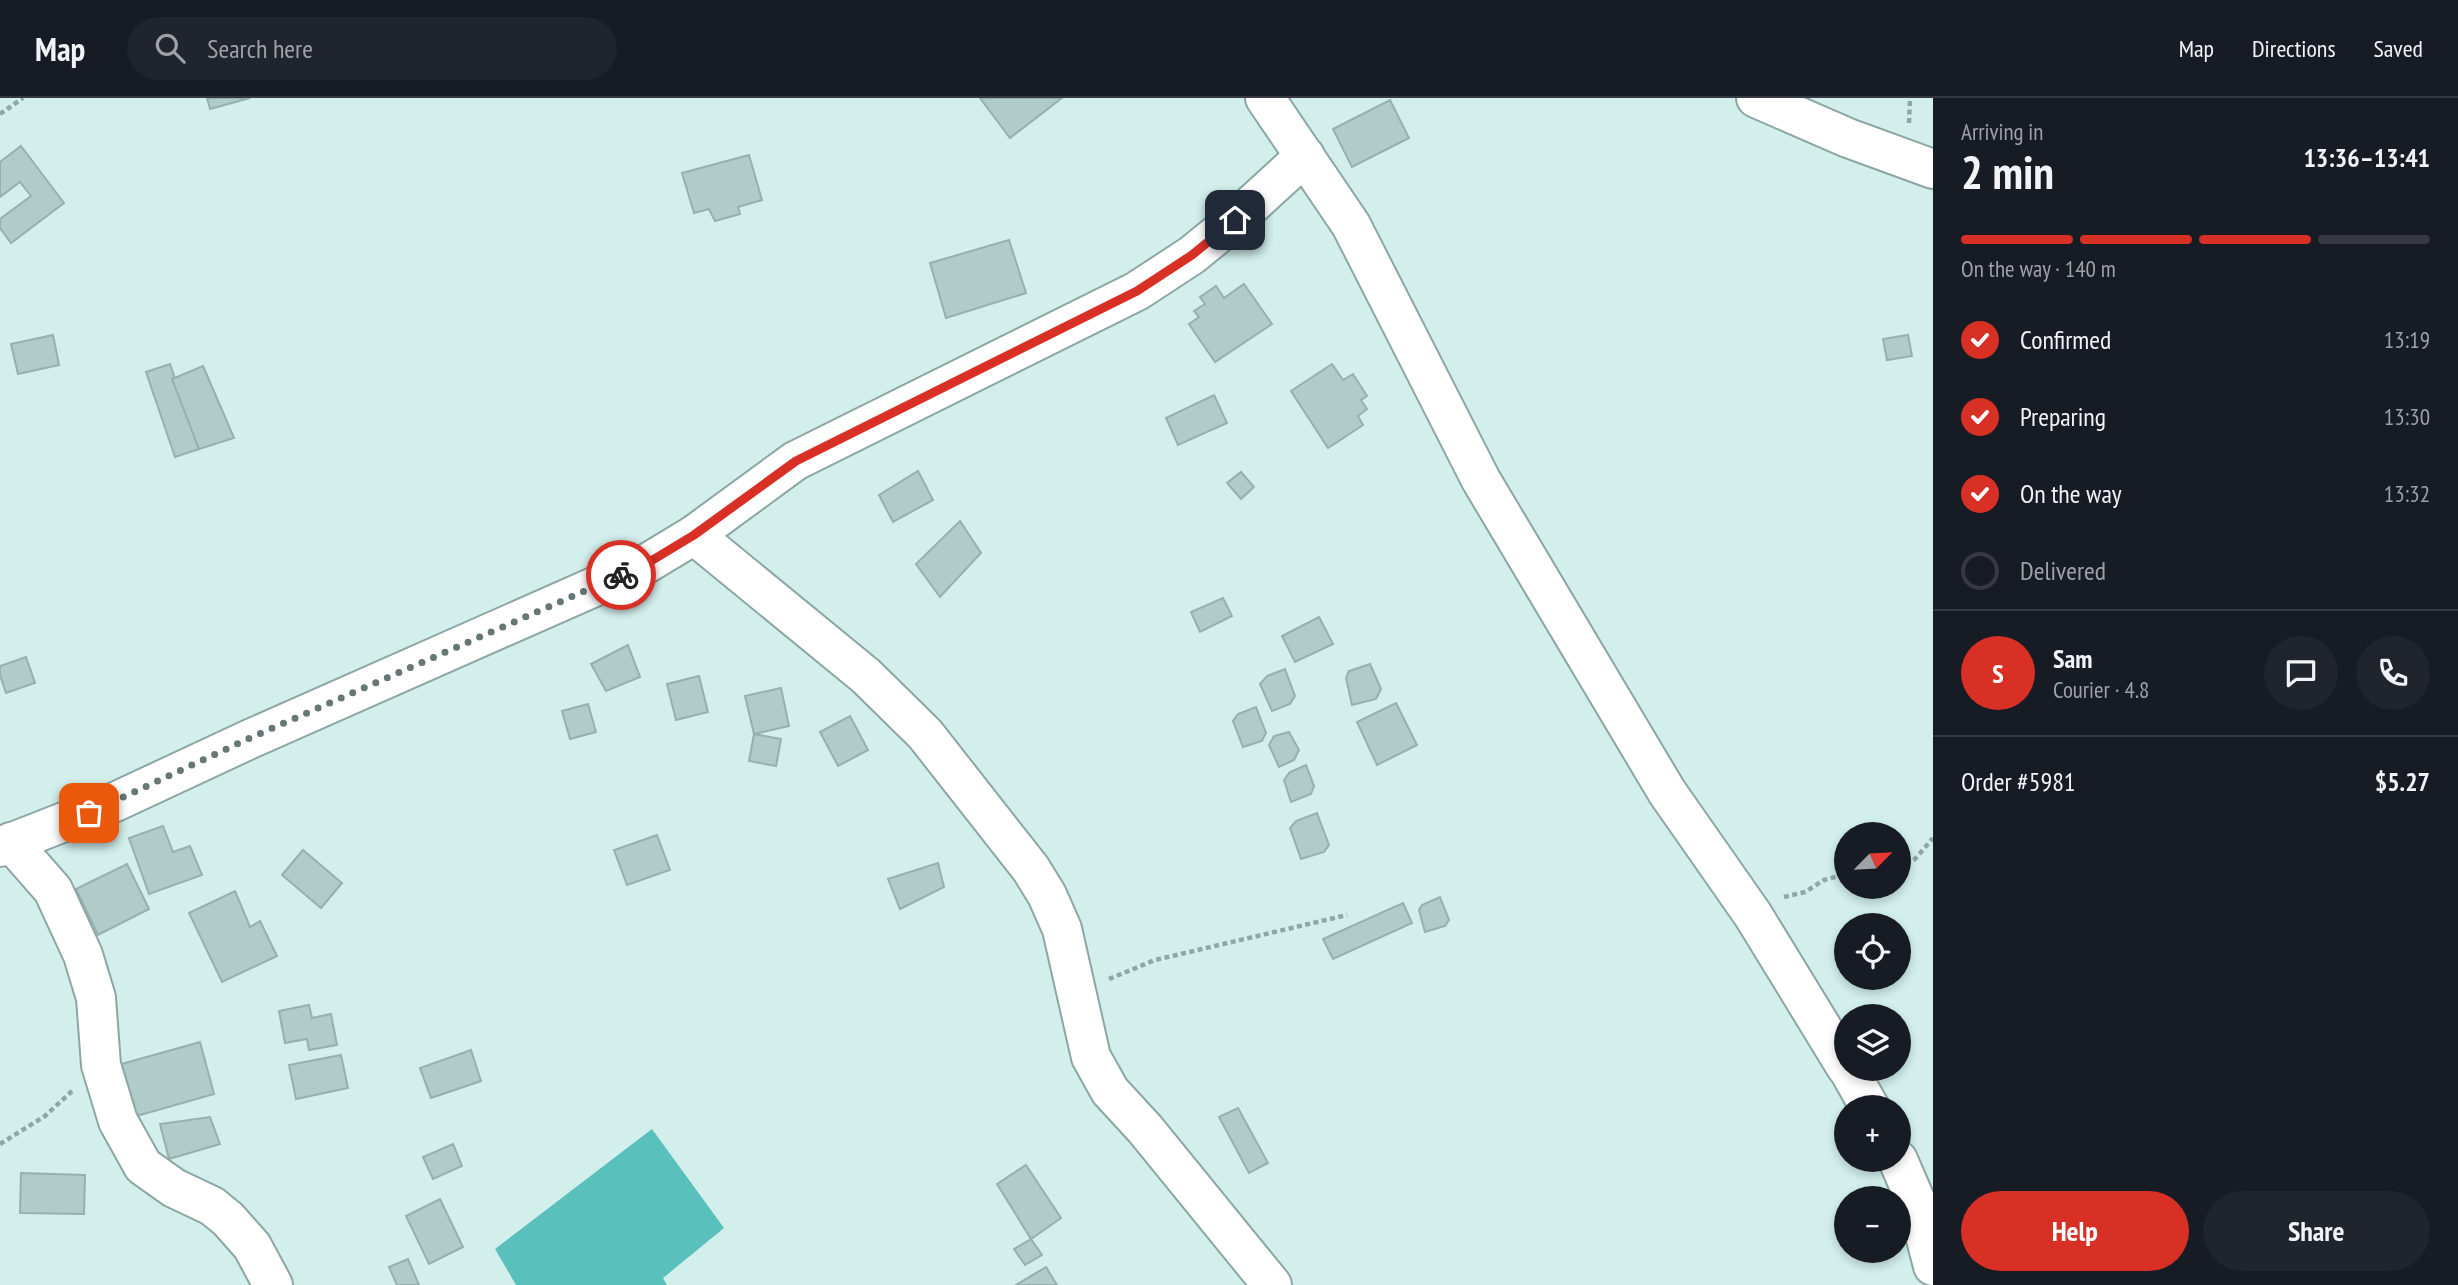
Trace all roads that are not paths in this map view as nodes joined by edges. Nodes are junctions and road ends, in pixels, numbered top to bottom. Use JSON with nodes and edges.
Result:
{"nodes":[{"id":1,"x":1265,"y":98,"type":"edge"},
{"id":2,"x":1756,"y":98,"type":"edge"},
{"id":3,"x":1305,"y":156,"type":"junction"},
{"id":4,"x":1933,"y":169,"type":"edge"},
{"id":5,"x":694,"y":535,"type":"junction"},
{"id":6,"x":6,"y":845,"type":"edge"},
{"id":7,"x":1834,"y":1047,"type":"edge"},
{"id":8,"x":1903,"y":1172,"type":"edge"},
{"id":9,"x":1933,"y":1266,"type":"edge"},
{"id":10,"x":273,"y":1285,"type":"edge"},
{"id":11,"x":1272,"y":1285,"type":"edge"}],
"edges":[{"from":1,"to":3,"type":"street"},
{"from":2,"to":4,"type":"street"},
{"from":3,"to":5,"type":"street"},
{"from":3,"to":7,"type":"street"},
{"from":5,"to":6,"type":"street"},
{"from":5,"to":11,"type":"street"},
{"from":6,"to":10,"type":"street"},
{"from":8,"to":9,"type":"street"}]}
